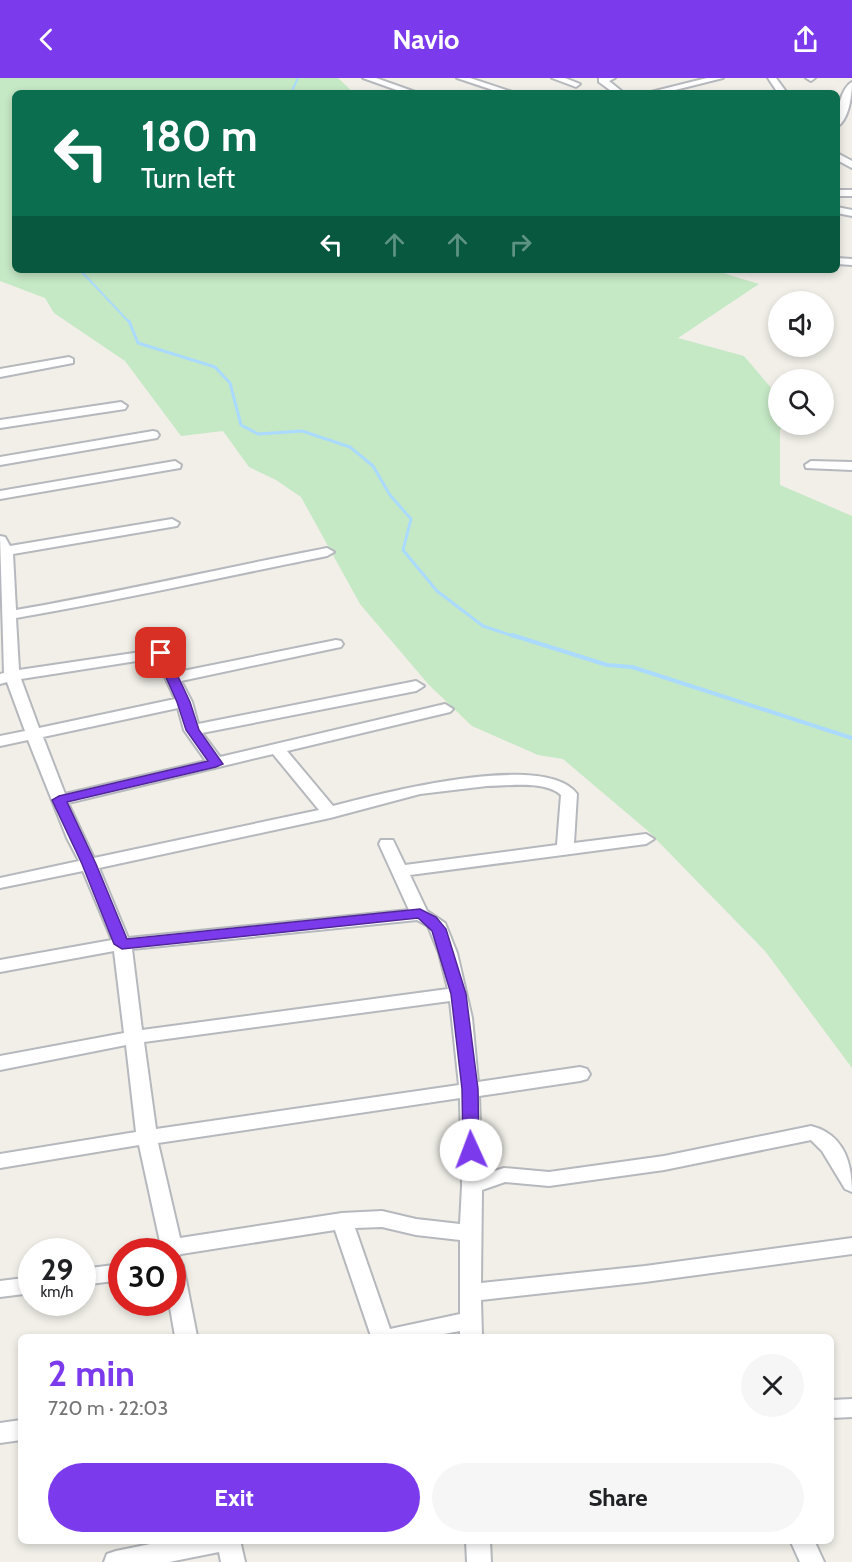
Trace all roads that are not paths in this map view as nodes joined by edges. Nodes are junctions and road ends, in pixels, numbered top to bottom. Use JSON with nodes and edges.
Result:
{"nodes":[{"id":1,"x":367,"y":78,"type":"edge"},
{"id":2,"x":461,"y":78,"type":"edge"},
{"id":3,"x":556,"y":78,"type":"edge"},
{"id":4,"x":611,"y":78,"type":"edge"},
{"id":5,"x":715,"y":78,"type":"edge"},
{"id":6,"x":576,"y":84,"type":"dead end"},
{"id":7,"x":852,"y":85,"type":"edge"},
{"id":8,"x":405,"y":90,"type":"edge"},
{"id":9,"x":501,"y":90,"type":"edge"},
{"id":10,"x":616,"y":90,"type":"edge"},
{"id":11,"x":656,"y":90,"type":"edge"},
{"id":12,"x":849,"y":106,"type":"edge"},
{"id":13,"x":840,"y":126,"type":"edge"},
{"id":14,"x":69,"y":362,"type":"dead end"},
{"id":15,"x":0,"y":373,"type":"edge"},
{"id":16,"x":121,"y":406,"type":"dead end"},
{"id":17,"x":0,"y":424,"type":"edge"},
{"id":18,"x":153,"y":435,"type":"dead end"},
{"id":19,"x":0,"y":461,"type":"edge"},
{"id":20,"x":175,"y":465,"type":"dead end"},
{"id":21,"x":811,"y":465,"type":"dead end"},
{"id":22,"x":852,"y":466,"type":"edge"},
{"id":23,"x":0,"y":495,"type":"edge"},
{"id":24,"x":172,"y":523,"type":"dead end"},
{"id":25,"x":327,"y":552,"type":"dead end"},
{"id":26,"x":3,"y":554,"type":"edge"},
{"id":27,"x":9,"y":615,"type":"junction"},
{"id":28,"x":336,"y":644,"type":"dead end"},
{"id":29,"x":6,"y":677,"type":"edge"},
{"id":30,"x":172,"y":678,"type":"junction"},
{"id":31,"x":416,"y":686,"type":"dead end"},
{"id":32,"x":184,"y":702,"type":"junction"},
{"id":33,"x":445,"y":709,"type":"dead end"},
{"id":34,"x":192,"y":730,"type":"junction"},
{"id":35,"x":34,"y":735,"type":"junction"},
{"id":36,"x":0,"y":741,"type":"edge"},
{"id":37,"x":277,"y":749,"type":"junction"},
{"id":38,"x":216,"y":764,"type":"junction"},
{"id":39,"x":59,"y":800,"type":"junction"},
{"id":40,"x":330,"y":813,"type":"junction"},
{"id":41,"x":646,"y":840,"type":"dead end"},
{"id":42,"x":387,"y":844,"type":"dead end"},
{"id":43,"x":565,"y":849,"type":"junction"},
{"id":44,"x":89,"y":864,"type":"junction"},
{"id":45,"x":398,"y":871,"type":"junction"},
{"id":46,"x":0,"y":883,"type":"edge"},
{"id":47,"x":420,"y":914,"type":"junction"},
{"id":48,"x":122,"y":944,"type":"junction"},
{"id":49,"x":0,"y":966,"type":"edge"},
{"id":50,"x":458,"y":994,"type":"junction"},
{"id":51,"x":135,"y":1037,"type":"junction"},
{"id":52,"x":0,"y":1063,"type":"edge"},
{"id":53,"x":580,"y":1074,"type":"dead end"},
{"id":54,"x":470,"y":1089,"type":"junction"},
{"id":55,"x":147,"y":1137,"type":"junction"},
{"id":56,"x":0,"y":1161,"type":"edge"},
{"id":57,"x":852,"y":1184,"type":"edge"},
{"id":58,"x":472,"y":1186,"type":"junction"},
{"id":59,"x":342,"y":1221,"type":"junction"},
{"id":60,"x":470,"y":1233,"type":"junction"},
{"id":61,"x":169,"y":1238,"type":"edge"},
{"id":62,"x":852,"y":1246,"type":"edge"},
{"id":63,"x":186,"y":1251,"type":"edge"},
{"id":64,"x":18,"y":1287,"type":"edge"},
{"id":65,"x":0,"y":1289,"type":"edge"},
{"id":66,"x":470,"y":1293,"type":"junction"},
{"id":67,"x":183,"y":1316,"type":"edge"},
{"id":68,"x":471,"y":1328,"type":"edge"},
{"id":69,"x":186,"y":1334,"type":"edge"},
{"id":70,"x":381,"y":1334,"type":"edge"},
{"id":71,"x":413,"y":1334,"type":"edge"},
{"id":72,"x":852,"y":1408,"type":"edge"},
{"id":73,"x":834,"y":1409,"type":"edge"},
{"id":74,"x":18,"y":1430,"type":"edge"},
{"id":75,"x":0,"y":1433,"type":"edge"},
{"id":76,"x":206,"y":1544,"type":"edge"},
{"id":77,"x":227,"y":1544,"type":"edge"},
{"id":78,"x":478,"y":1544,"type":"edge"},
{"id":79,"x":804,"y":1544,"type":"edge"},
{"id":80,"x":116,"y":1562,"type":"edge"},
{"id":81,"x":233,"y":1562,"type":"edge"},
{"id":82,"x":479,"y":1562,"type":"edge"},
{"id":83,"x":812,"y":1562,"type":"edge"}],
"edges":[{"from":1,"to":8,"type":"street"},
{"from":2,"to":9,"type":"street"},
{"from":3,"to":6,"type":"street"},
{"from":4,"to":10,"type":"street"},
{"from":5,"to":11,"type":"street"},
{"from":7,"to":12,"type":"street"},
{"from":12,"to":13,"type":"street"},
{"from":14,"to":15,"type":"street"},
{"from":16,"to":17,"type":"street"},
{"from":18,"to":19,"type":"street"},
{"from":20,"to":23,"type":"street"},
{"from":21,"to":22,"type":"street"},
{"from":24,"to":26,"type":"street"},
{"from":25,"to":27,"type":"street"},
{"from":26,"to":27,"type":"street"},
{"from":27,"to":29,"type":"street"},
{"from":28,"to":30,"type":"street"},
{"from":29,"to":30,"type":"street"},
{"from":29,"to":35,"type":"street"},
{"from":30,"to":32,"type":"street"},
{"from":31,"to":34,"type":"street"},
{"from":32,"to":34,"type":"street"},
{"from":32,"to":35,"type":"street"},
{"from":33,"to":37,"type":"street"},
{"from":34,"to":38,"type":"street"},
{"from":35,"to":36,"type":"street"},
{"from":35,"to":39,"type":"street"},
{"from":37,"to":38,"type":"street"},
{"from":37,"to":40,"type":"street"},
{"from":38,"to":39,"type":"street"},
{"from":39,"to":44,"type":"street"},
{"from":40,"to":43,"type":"street"},
{"from":40,"to":44,"type":"street"},
{"from":41,"to":43,"type":"street"},
{"from":42,"to":45,"type":"street"},
{"from":43,"to":45,"type":"street"},
{"from":44,"to":46,"type":"street"},
{"from":44,"to":48,"type":"street"},
{"from":45,"to":47,"type":"street"},
{"from":47,"to":48,"type":"street"},
{"from":47,"to":50,"type":"street"},
{"from":48,"to":49,"type":"street"},
{"from":48,"to":51,"type":"street"},
{"from":50,"to":51,"type":"street"},
{"from":50,"to":54,"type":"street"},
{"from":51,"to":52,"type":"street"},
{"from":51,"to":55,"type":"street"},
{"from":53,"to":54,"type":"street"},
{"from":54,"to":55,"type":"street"},
{"from":54,"to":58,"type":"street"},
{"from":55,"to":56,"type":"street"},
{"from":55,"to":61,"type":"street"},
{"from":57,"to":58,"type":"street"},
{"from":58,"to":60,"type":"street"},
{"from":59,"to":60,"type":"street"},
{"from":59,"to":63,"type":"street"},
{"from":59,"to":70,"type":"street"},
{"from":60,"to":66,"type":"street"},
{"from":62,"to":66,"type":"street"},
{"from":64,"to":65,"type":"street"},
{"from":66,"to":68,"type":"street"},
{"from":67,"to":69,"type":"street"},
{"from":68,"to":71,"type":"street"},
{"from":72,"to":73,"type":"street"},
{"from":74,"to":75,"type":"street"},
{"from":76,"to":80,"type":"street"},
{"from":77,"to":81,"type":"street"},
{"from":78,"to":82,"type":"street"},
{"from":79,"to":83,"type":"street"}]}
